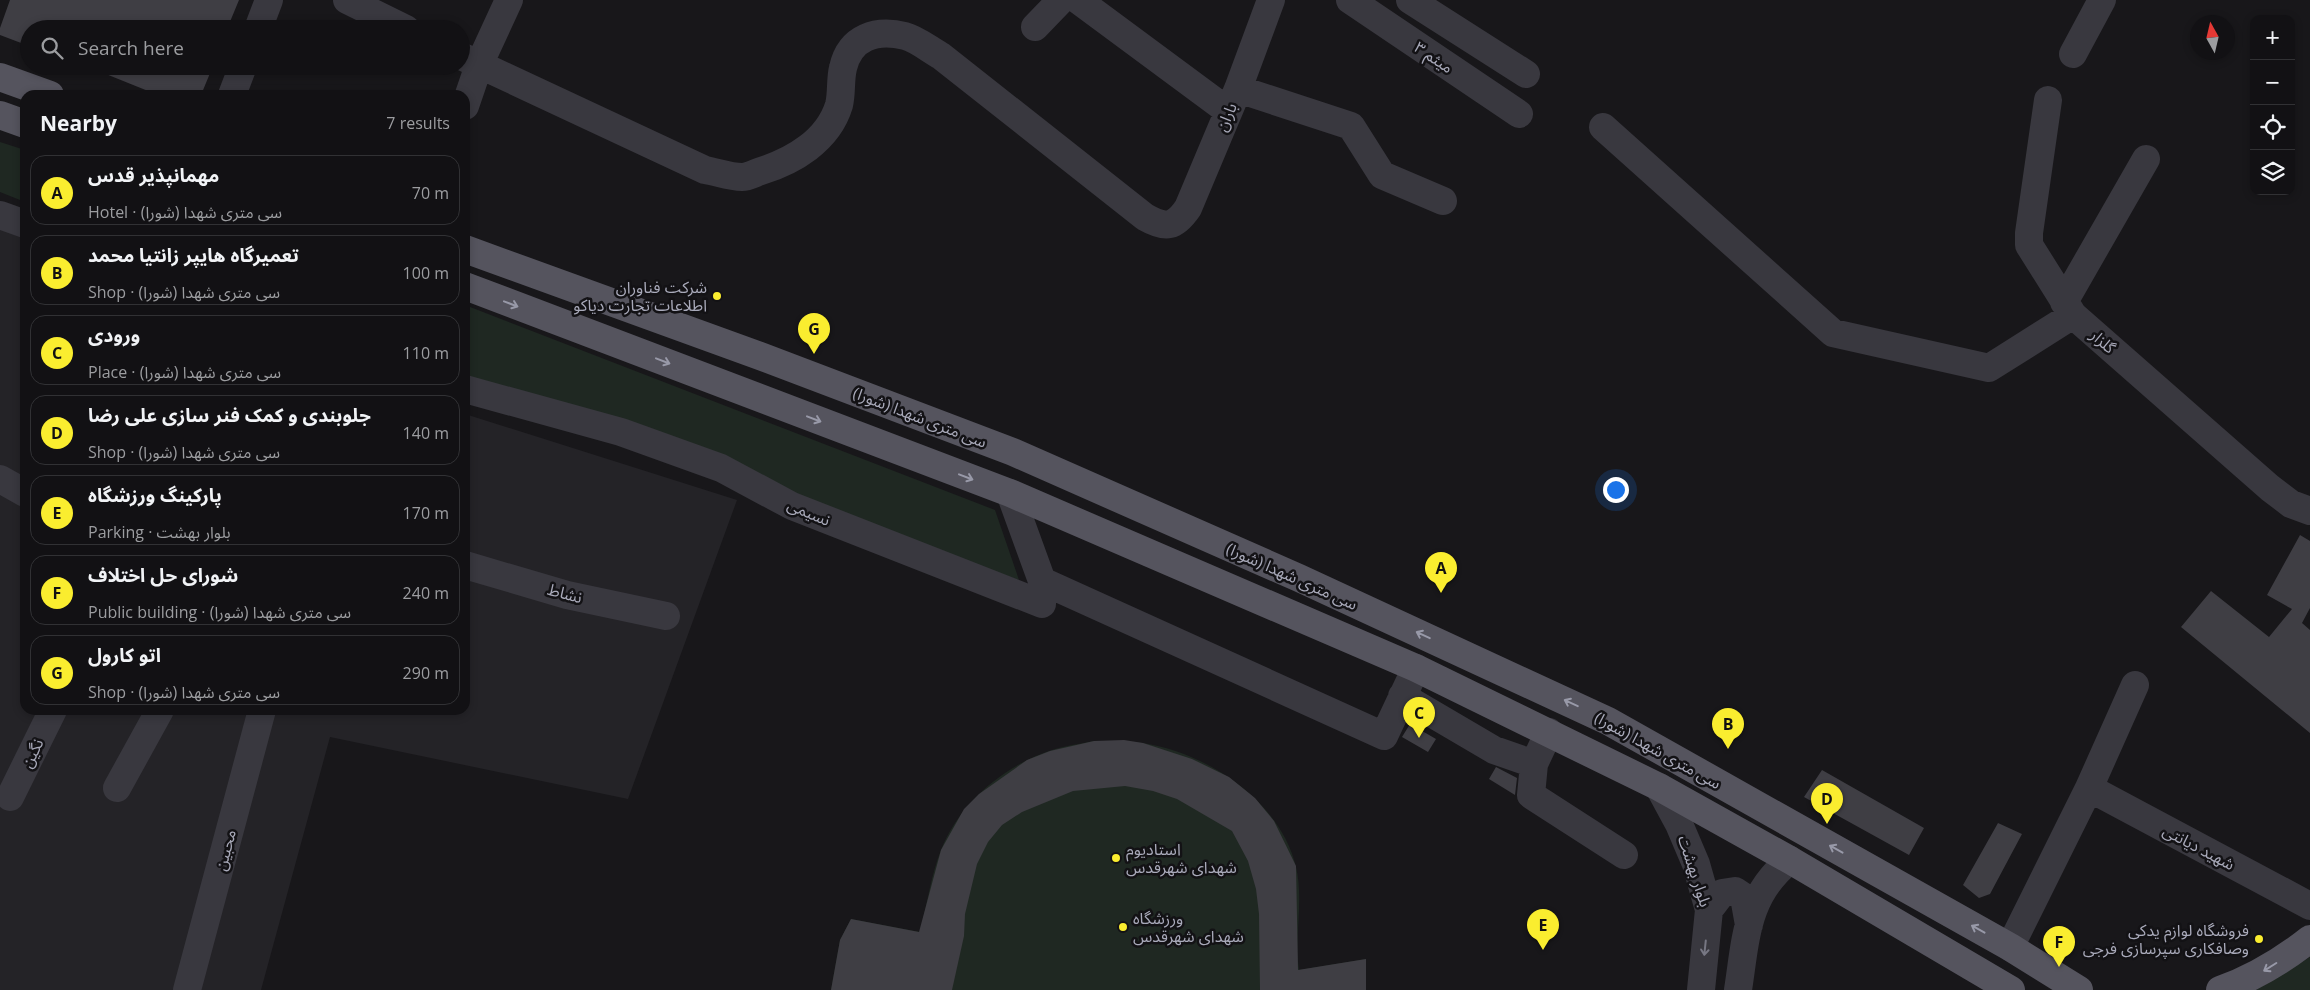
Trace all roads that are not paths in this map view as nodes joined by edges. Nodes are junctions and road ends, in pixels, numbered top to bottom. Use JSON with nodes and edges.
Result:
{"nodes":[{"id":1,"x":269,"y":0,"type":"edge"},
{"id":2,"x":347,"y":0,"type":"edge"},
{"id":3,"x":509,"y":0,"type":"edge"},
{"id":4,"x":1061,"y":0,"type":"edge"},
{"id":5,"x":1078,"y":0,"type":"edge"},
{"id":6,"x":1271,"y":0,"type":"edge"},
{"id":7,"x":1350,"y":0,"type":"edge"},
{"id":8,"x":1410,"y":0,"type":"edge"},
{"id":9,"x":2102,"y":0,"type":"edge"},
{"id":10,"x":261,"y":20,"type":"edge"},
{"id":11,"x":388,"y":20,"type":"edge"},
{"id":12,"x":1035,"y":27,"type":"dead end"},
{"id":13,"x":2073,"y":54,"type":"dead end"},
{"id":14,"x":470,"y":60,"type":"edge"},
{"id":15,"x":1526,"y":74,"type":"dead end"},
{"id":16,"x":240,"y":75,"type":"edge"},
{"id":17,"x":468,"y":75,"type":"edge"},
{"id":18,"x":0,"y":77,"type":"edge"},
{"id":19,"x":36,"y":90,"type":"edge"},
{"id":20,"x":234,"y":90,"type":"edge"},
{"id":21,"x":467,"y":90,"type":"edge"},
{"id":22,"x":1233,"y":100,"type":"junction"},
{"id":23,"x":2048,"y":100,"type":"dead end"},
{"id":24,"x":1519,"y":114,"type":"dead end"},
{"id":25,"x":0,"y":115,"type":"edge"},
{"id":26,"x":20,"y":122,"type":"edge"},
{"id":27,"x":1603,"y":127,"type":"dead end"},
{"id":28,"x":2146,"y":159,"type":"dead end"},
{"id":29,"x":1443,"y":201,"type":"dead end"},
{"id":30,"x":0,"y":215,"type":"edge"},
{"id":31,"x":20,"y":222,"type":"edge"},
{"id":32,"x":470,"y":251,"type":"edge"},
{"id":33,"x":470,"y":288,"type":"edge"},
{"id":34,"x":2068,"y":308,"type":"junction"},
{"id":35,"x":470,"y":390,"type":"edge"},
{"id":36,"x":1013,"y":452,"type":"junction"},
{"id":37,"x":0,"y":479,"type":"edge"},
{"id":38,"x":20,"y":490,"type":"edge"},
{"id":39,"x":1010,"y":493,"type":"junction"},
{"id":40,"x":2310,"y":512,"type":"edge"},
{"id":41,"x":470,"y":566,"type":"edge"},
{"id":42,"x":1042,"y":581,"type":"junction"},
{"id":43,"x":666,"y":616,"type":"dead end"},
{"id":44,"x":1416,"y":668,"type":"junction"},
{"id":45,"x":2135,"y":685,"type":"dead end"},
{"id":46,"x":1402,"y":696,"type":"junction"},
{"id":47,"x":51,"y":715,"type":"edge"},
{"id":48,"x":157,"y":715,"type":"edge"},
{"id":49,"x":261,"y":715,"type":"edge"},
{"id":50,"x":1549,"y":732,"type":"junction"},
{"id":51,"x":1534,"y":764,"type":"junction"},
{"id":52,"x":1659,"y":787,"type":"junction"},
{"id":53,"x":117,"y":788,"type":"dead end"},
{"id":54,"x":2089,"y":788,"type":"junction"},
{"id":55,"x":10,"y":797,"type":"dead end"},
{"id":56,"x":1624,"y":855,"type":"dead end"},
{"id":57,"x":1790,"y":860,"type":"junction"},
{"id":58,"x":2310,"y":906,"type":"edge"},
{"id":59,"x":1709,"y":910,"type":"junction"},
{"id":60,"x":1749,"y":925,"type":"junction"},
{"id":61,"x":2310,"y":939,"type":"edge"},
{"id":62,"x":2010,"y":947,"type":"junction"},
{"id":63,"x":2002,"y":984,"type":"edge"},
{"id":64,"x":187,"y":990,"type":"edge"},
{"id":65,"x":1701,"y":990,"type":"edge"},
{"id":66,"x":1738,"y":990,"type":"edge"},
{"id":67,"x":2079,"y":990,"type":"edge"},
{"id":68,"x":2220,"y":990,"type":"edge"}],
"edges":[{"from":1,"to":10,"type":"street"},
{"from":2,"to":11,"type":"street"},
{"from":3,"to":14,"type":"street"},
{"from":4,"to":12,"type":"street"},
{"from":5,"to":22,"type":"street"},
{"from":6,"to":22,"type":"street","name":"باران"},
{"from":7,"to":24,"type":"street","name":"میثم ۳"},
{"from":8,"to":15,"type":"street"},
{"from":9,"to":13,"type":"street"},
{"from":14,"to":22,"type":"street","name":"باران"},
{"from":16,"to":20,"type":"street"},
{"from":17,"to":21,"type":"street"},
{"from":18,"to":19,"type":"main road"},
{"from":22,"to":29,"type":"street"},
{"from":23,"to":34,"type":"street","name":"گلزار"},
{"from":25,"to":26,"type":"main road"},
{"from":27,"to":34,"type":"street"},
{"from":28,"to":34,"type":"street"},
{"from":30,"to":31,"type":"street"},
{"from":32,"to":36,"type":"main road","name":"سی متری شهدا (شورا)"},
{"from":33,"to":39,"type":"main road","name":"سی متری شهدا (شورا)","one_way":true},
{"from":34,"to":40,"type":"street","name":"گلزار"},
{"from":35,"to":42,"type":"street","name":"نسیمی"},
{"from":36,"to":39,"type":"main road"},
{"from":62,"to":36,"type":"main road","name":"سی متری شهدا (شورا)","one_way":true},
{"from":37,"to":38,"type":"street"},
{"from":39,"to":42,"type":"street","name":"نسیمی"},
{"from":39,"to":44,"type":"main road","name":"سی متری شهدا (شورا)"},
{"from":41,"to":43,"type":"street","name":"نشاط"},
{"from":42,"to":46,"type":"street"},
{"from":44,"to":46,"type":"street"},
{"from":44,"to":50,"type":"main road","name":"سی متری شهدا (شورا)"},
{"from":45,"to":54,"type":"street"},
{"from":46,"to":51,"type":"street"},
{"from":47,"to":55,"type":"street","name":"نگین"},
{"from":48,"to":53,"type":"street"},
{"from":49,"to":64,"type":"street","name":"محبین"},
{"from":50,"to":51,"type":"street"},
{"from":50,"to":52,"type":"main road","name":"سی متری شهدا (شورا)"},
{"from":51,"to":56,"type":"street"},
{"from":52,"to":57,"type":"main road","name":"سی متری شهدا (شورا)"},
{"from":52,"to":59,"type":"street","name":"بلوار بهشت"},
{"from":54,"to":58,"type":"street","name":"شهید دیانتی"},
{"from":54,"to":62,"type":"street"},
{"from":57,"to":60,"type":"street"},
{"from":57,"to":63,"type":"main road","name":"سی متری شهدا (شورا)"},
{"from":59,"to":60,"type":"street"},
{"from":59,"to":65,"type":"street","name":"بلوار بهشت","one_way":true},
{"from":60,"to":66,"type":"street"},
{"from":61,"to":68,"type":"main road","one_way":true},
{"from":62,"to":63,"type":"main road"},
{"from":62,"to":67,"type":"main road","name":"سی متری شهدا (شورا)"}]}
